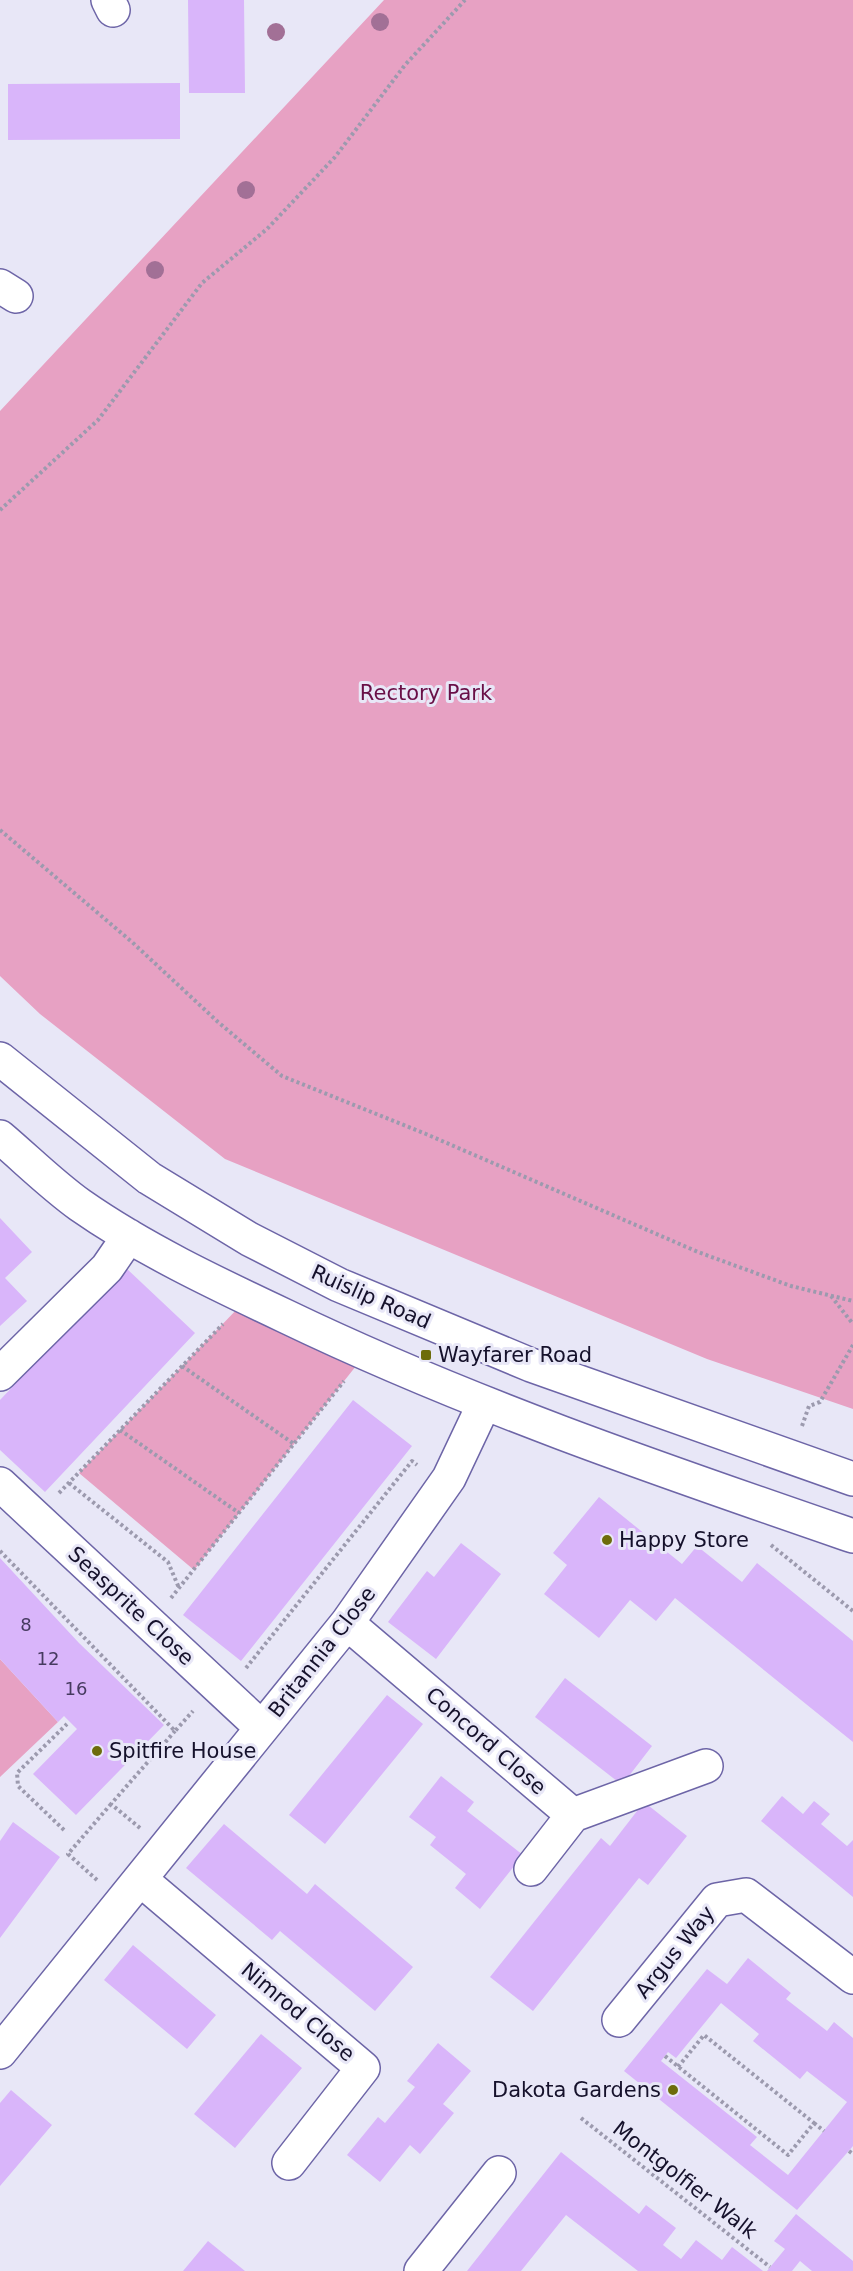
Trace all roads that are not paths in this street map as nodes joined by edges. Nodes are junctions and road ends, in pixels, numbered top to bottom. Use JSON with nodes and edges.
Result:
{"nodes":[{"id":1,"x":0,"y":1059,"type":"edge"},
{"id":2,"x":0,"y":1137,"type":"edge"},
{"id":3,"x":129,"y":1236,"type":"junction"},
{"id":4,"x":6,"y":1356,"type":"edge"},
{"id":5,"x":484,"y":1404,"type":"junction"},
{"id":6,"x":853,"y":1479,"type":"edge"},
{"id":7,"x":0,"y":1484,"type":"edge"},
{"id":8,"x":853,"y":1536,"type":"edge"},
{"id":9,"x":347,"y":1623,"type":"junction"},
{"id":10,"x":262,"y":1728,"type":"junction"},
{"id":11,"x":706,"y":1766,"type":"dead end"},
{"id":12,"x":573,"y":1815,"type":"junction"},
{"id":13,"x":531,"y":1869,"type":"dead end"},
{"id":14,"x":130,"y":1890,"type":"junction"},
{"id":15,"x":853,"y":1977,"type":"edge"},
{"id":16,"x":620,"y":2020,"type":"dead end"},
{"id":17,"x":0,"y":2052,"type":"edge"},
{"id":18,"x":289,"y":2163,"type":"dead end"},
{"id":19,"x":499,"y":2173,"type":"dead end"},
{"id":20,"x":421,"y":2271,"type":"edge"}],
"edges":[{"from":1,"to":6,"type":"street","name":"Ruislip Road"},
{"from":2,"to":3,"type":"street"},
{"from":3,"to":4,"type":"street"},
{"from":3,"to":5,"type":"street"},
{"from":5,"to":8,"type":"street"},
{"from":5,"to":9,"type":"street","name":"Britannia Close"},
{"from":7,"to":10,"type":"street","name":"Seasprite Close"},
{"from":9,"to":10,"type":"street","name":"Britannia Close"},
{"from":9,"to":12,"type":"street","name":"Concord Close"},
{"from":10,"to":14,"type":"street","name":"Britannia Close"},
{"from":11,"to":12,"type":"street"},
{"from":12,"to":13,"type":"street"},
{"from":14,"to":17,"type":"street","name":"Britannia Close"},
{"from":14,"to":18,"type":"street","name":"Nimrod Close"},
{"from":15,"to":16,"type":"street","name":"Argus Way"},
{"from":19,"to":20,"type":"street"}]}
